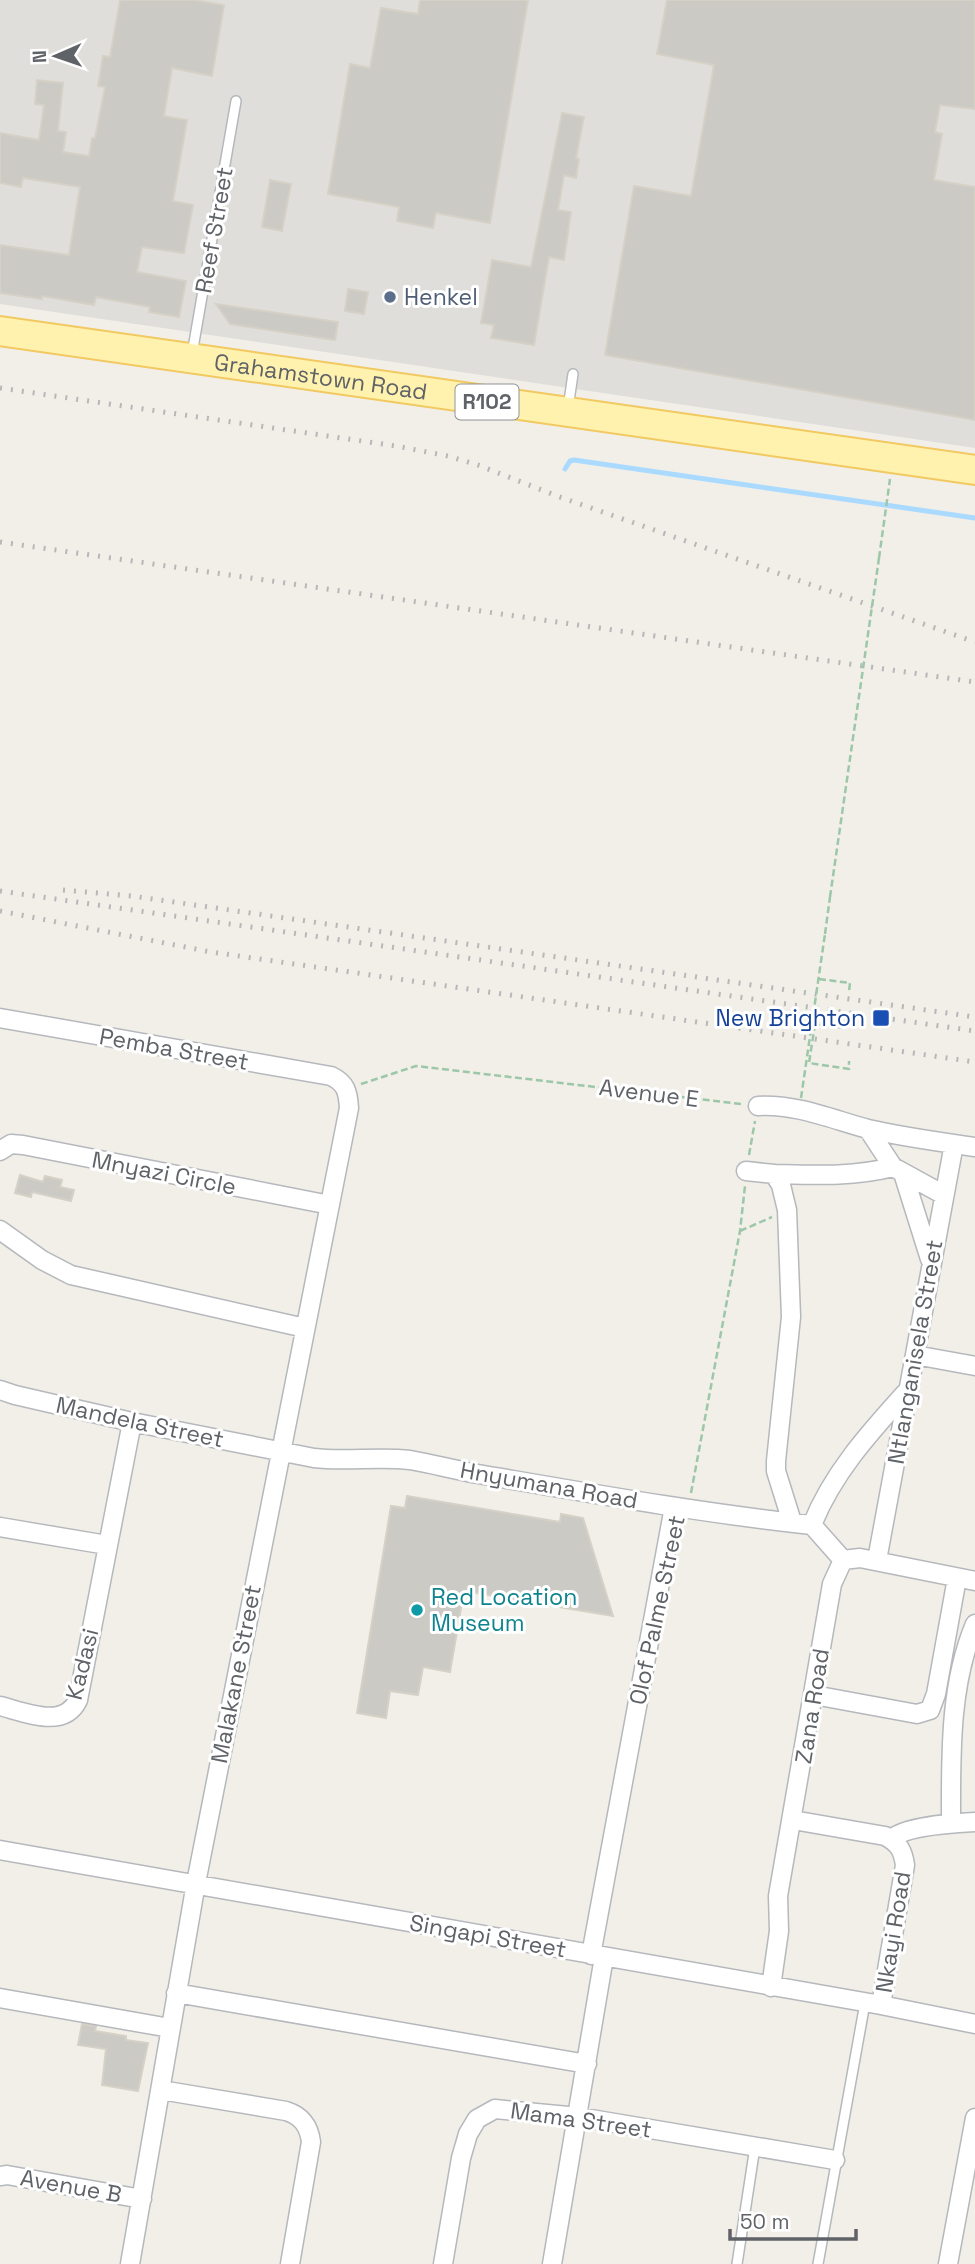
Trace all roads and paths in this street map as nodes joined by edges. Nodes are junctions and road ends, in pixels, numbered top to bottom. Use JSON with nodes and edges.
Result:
{"nodes":[{"id":1,"x":236,"y":101,"type":"dead end"},
{"id":2,"x":0,"y":331,"type":"edge"},
{"id":3,"x":191,"y":359,"type":"junction"},
{"id":4,"x":573,"y":374,"type":"dead end"},
{"id":5,"x":567,"y":413,"type":"junction"},
{"id":6,"x":975,"y":470,"type":"edge"},
{"id":7,"x":888,"y":499,"type":"dead end"},
{"id":8,"x":818,"y":979,"type":"junction"},
{"id":9,"x":849,"y":991,"type":"dead end"},
{"id":10,"x":0,"y":1018,"type":"edge"},
{"id":11,"x":846,"y":1020,"type":"dead end"},
{"id":12,"x":849,"y":1061,"type":"dead end"},
{"id":13,"x":347,"y":1091,"type":"junction"},
{"id":14,"x":801,"y":1098,"type":"dead end"},
{"id":15,"x":758,"y":1106,"type":"junction"},
{"id":16,"x":868,"y":1129,"type":"junction"},
{"id":17,"x":954,"y":1144,"type":"junction"},
{"id":18,"x":975,"y":1147,"type":"edge"},
{"id":19,"x":0,"y":1151,"type":"edge"},
{"id":20,"x":898,"y":1170,"type":"junction"},
{"id":21,"x":746,"y":1171,"type":"junction"},
{"id":22,"x":774,"y":1174,"type":"junction"},
{"id":23,"x":944,"y":1195,"type":"junction"},
{"id":24,"x":330,"y":1205,"type":"junction"},
{"id":25,"x":788,"y":1210,"type":"junction"},
{"id":26,"x":0,"y":1230,"type":"edge"},
{"id":27,"x":740,"y":1231,"type":"junction"},
{"id":28,"x":931,"y":1262,"type":"junction"},
{"id":29,"x":304,"y":1328,"type":"junction"},
{"id":30,"x":915,"y":1355,"type":"junction"},
{"id":31,"x":975,"y":1366,"type":"edge"},
{"id":32,"x":909,"y":1388,"type":"junction"},
{"id":33,"x":0,"y":1390,"type":"edge"},
{"id":34,"x":132,"y":1422,"type":"junction"},
{"id":35,"x":280,"y":1451,"type":"junction"},
{"id":36,"x":674,"y":1507,"type":"junction"},
{"id":37,"x":792,"y":1522,"type":"junction"},
{"id":38,"x":812,"y":1525,"type":"junction"},
{"id":39,"x":0,"y":1527,"type":"edge"},
{"id":40,"x":107,"y":1545,"type":"junction"},
{"id":41,"x":843,"y":1560,"type":"junction"},
{"id":42,"x":877,"y":1560,"type":"junction"},
{"id":43,"x":966,"y":1579,"type":"edge"},
{"id":44,"x":953,"y":1601,"type":"junction"},
{"id":45,"x":975,"y":1623,"type":"edge"},
{"id":46,"x":814,"y":1695,"type":"junction"},
{"id":47,"x":0,"y":1706,"type":"edge"},
{"id":48,"x":793,"y":1820,"type":"junction"},
{"id":49,"x":975,"y":1822,"type":"edge"},
{"id":50,"x":951,"y":1823,"type":"junction"},
{"id":51,"x":892,"y":1839,"type":"junction"},
{"id":52,"x":0,"y":1850,"type":"edge"},
{"id":53,"x":0,"y":1855,"type":"edge"},
{"id":54,"x":196,"y":1883,"type":"junction"},
{"id":55,"x":598,"y":1956,"type":"junction"},
{"id":56,"x":771,"y":1987,"type":"junction"},
{"id":57,"x":176,"y":1993,"type":"junction"},
{"id":58,"x":0,"y":1998,"type":"edge"},
{"id":59,"x":873,"y":2004,"type":"junction"},
{"id":60,"x":975,"y":2024,"type":"edge"},
{"id":61,"x":170,"y":2028,"type":"junction"},
{"id":62,"x":587,"y":2064,"type":"junction"},
{"id":63,"x":161,"y":2090,"type":"junction"},
{"id":64,"x":579,"y":2117,"type":"junction"},
{"id":65,"x":975,"y":2118,"type":"edge"},
{"id":66,"x":755,"y":2147,"type":"junction"},
{"id":67,"x":835,"y":2160,"type":"junction"},
{"id":68,"x":0,"y":2176,"type":"edge"},
{"id":69,"x":142,"y":2199,"type":"junction"},
{"id":70,"x":131,"y":2264,"type":"edge"},
{"id":71,"x":290,"y":2264,"type":"edge"},
{"id":72,"x":443,"y":2264,"type":"edge"},
{"id":73,"x":552,"y":2264,"type":"edge"},
{"id":74,"x":737,"y":2264,"type":"edge"},
{"id":75,"x":818,"y":2264,"type":"edge"},
{"id":76,"x":948,"y":2264,"type":"edge"}],
"edges":[{"from":1,"to":3,"type":"lane","name":"Reef Street"},
{"from":2,"to":3,"type":"main road","name":"Grahamstown Road","number":"R102"},
{"from":3,"to":5,"type":"main road","name":"Grahamstown Road","number":"R102"},
{"from":4,"to":5,"type":"lane"},
{"from":5,"to":6,"type":"main road","name":"Grahamstown Road","number":"R102"},
{"from":7,"to":8,"type":"path","bridge":true},
{"from":8,"to":9,"type":"path"},
{"from":8,"to":14,"type":"path","bridge":true},
{"from":10,"to":13,"type":"street","name":"Pemba Street"},
{"from":11,"to":12,"type":"path","bridge":true},
{"from":13,"to":15,"type":"path","name":"Avenue E"},
{"from":13,"to":24,"type":"street","name":"Malakane Street"},
{"from":15,"to":16,"type":"street"},
{"from":15,"to":21,"type":"path","name":"Olof Palme Street"},
{"from":16,"to":17,"type":"street"},
{"from":16,"to":20,"type":"street"},
{"from":17,"to":18,"type":"street"},
{"from":17,"to":23,"type":"street","name":"Ntlanganisela Street"},
{"from":19,"to":24,"type":"street","name":"Mnyazi Circle"},
{"from":20,"to":22,"type":"street"},
{"from":20,"to":23,"type":"street"},
{"from":20,"to":28,"type":"street"},
{"from":21,"to":22,"type":"street"},
{"from":21,"to":27,"type":"path","name":"Olof Palme Street"},
{"from":22,"to":25,"type":"street"},
{"from":23,"to":28,"type":"street","name":"Ntlanganisela Street"},
{"from":24,"to":29,"type":"street","name":"Malakane Street"},
{"from":25,"to":27,"type":"path"},
{"from":25,"to":37,"type":"street"},
{"from":26,"to":29,"type":"street"},
{"from":27,"to":36,"type":"path","name":"Olof Palme Street"},
{"from":28,"to":30,"type":"street","name":"Ntlanganisela Street"},
{"from":29,"to":35,"type":"street","name":"Malakane Street"},
{"from":30,"to":31,"type":"street"},
{"from":30,"to":32,"type":"street","name":"Ntlanganisela Street"},
{"from":32,"to":38,"type":"street"},
{"from":32,"to":42,"type":"street","name":"Ntlanganisela Street"},
{"from":33,"to":34,"type":"street","name":"Mandela Street"},
{"from":34,"to":35,"type":"street","name":"Mandela Street"},
{"from":34,"to":40,"type":"street","name":"Kadasi"},
{"from":35,"to":36,"type":"street","name":"Hnyumana Road"},
{"from":35,"to":54,"type":"street","name":"Malakane Street"},
{"from":36,"to":37,"type":"street","name":"Hnyumana Road"},
{"from":36,"to":55,"type":"street","name":"Olof Palme Street"},
{"from":37,"to":38,"type":"street","name":"Hnyumana Road"},
{"from":38,"to":41,"type":"street"},
{"from":39,"to":40,"type":"street"},
{"from":40,"to":47,"type":"street","name":"Kadasi"},
{"from":41,"to":42,"type":"street"},
{"from":41,"to":46,"type":"street","name":"Zana Road"},
{"from":42,"to":43,"type":"street"},
{"from":43,"to":44,"type":"street"},
{"from":44,"to":45,"type":"street"},
{"from":44,"to":46,"type":"street"},
{"from":45,"to":50,"type":"street"},
{"from":46,"to":48,"type":"street","name":"Zana Road"},
{"from":48,"to":51,"type":"street","name":"Nkayi Road"},
{"from":48,"to":56,"type":"street","name":"Zana Road"},
{"from":49,"to":50,"type":"street"},
{"from":50,"to":51,"type":"street"},
{"from":51,"to":59,"type":"street","name":"Nkayi Road"},
{"from":52,"to":53,"type":"street"},
{"from":52,"to":54,"type":"street","name":"Singapi Street"},
{"from":54,"to":55,"type":"street","name":"Singapi Street"},
{"from":54,"to":57,"type":"street","name":"Malakane Street"},
{"from":55,"to":56,"type":"street","name":"Singapi Street"},
{"from":55,"to":62,"type":"street","name":"Olof Palme Street"},
{"from":56,"to":59,"type":"street","name":"Singapi Street"},
{"from":57,"to":61,"type":"street","name":"Malakane Street"},
{"from":57,"to":62,"type":"street"},
{"from":58,"to":61,"type":"street"},
{"from":59,"to":60,"type":"street","name":"Singapi Street"},
{"from":59,"to":67,"type":"lane"},
{"from":61,"to":63,"type":"street","name":"Malakane Street"},
{"from":62,"to":64,"type":"street","name":"Olof Palme Street"},
{"from":63,"to":69,"type":"street","name":"Malakane Street"},
{"from":63,"to":71,"type":"street"},
{"from":64,"to":66,"type":"street","name":"Mama Street"},
{"from":64,"to":72,"type":"street","name":"Mama Street"},
{"from":64,"to":73,"type":"street","name":"Olof Palme Street"},
{"from":65,"to":76,"type":"street"},
{"from":66,"to":67,"type":"street","name":"Mama Street"},
{"from":66,"to":74,"type":"lane"},
{"from":67,"to":75,"type":"lane"},
{"from":68,"to":69,"type":"street","name":"Avenue B"},
{"from":69,"to":70,"type":"street","name":"Malakane Street"}]}
